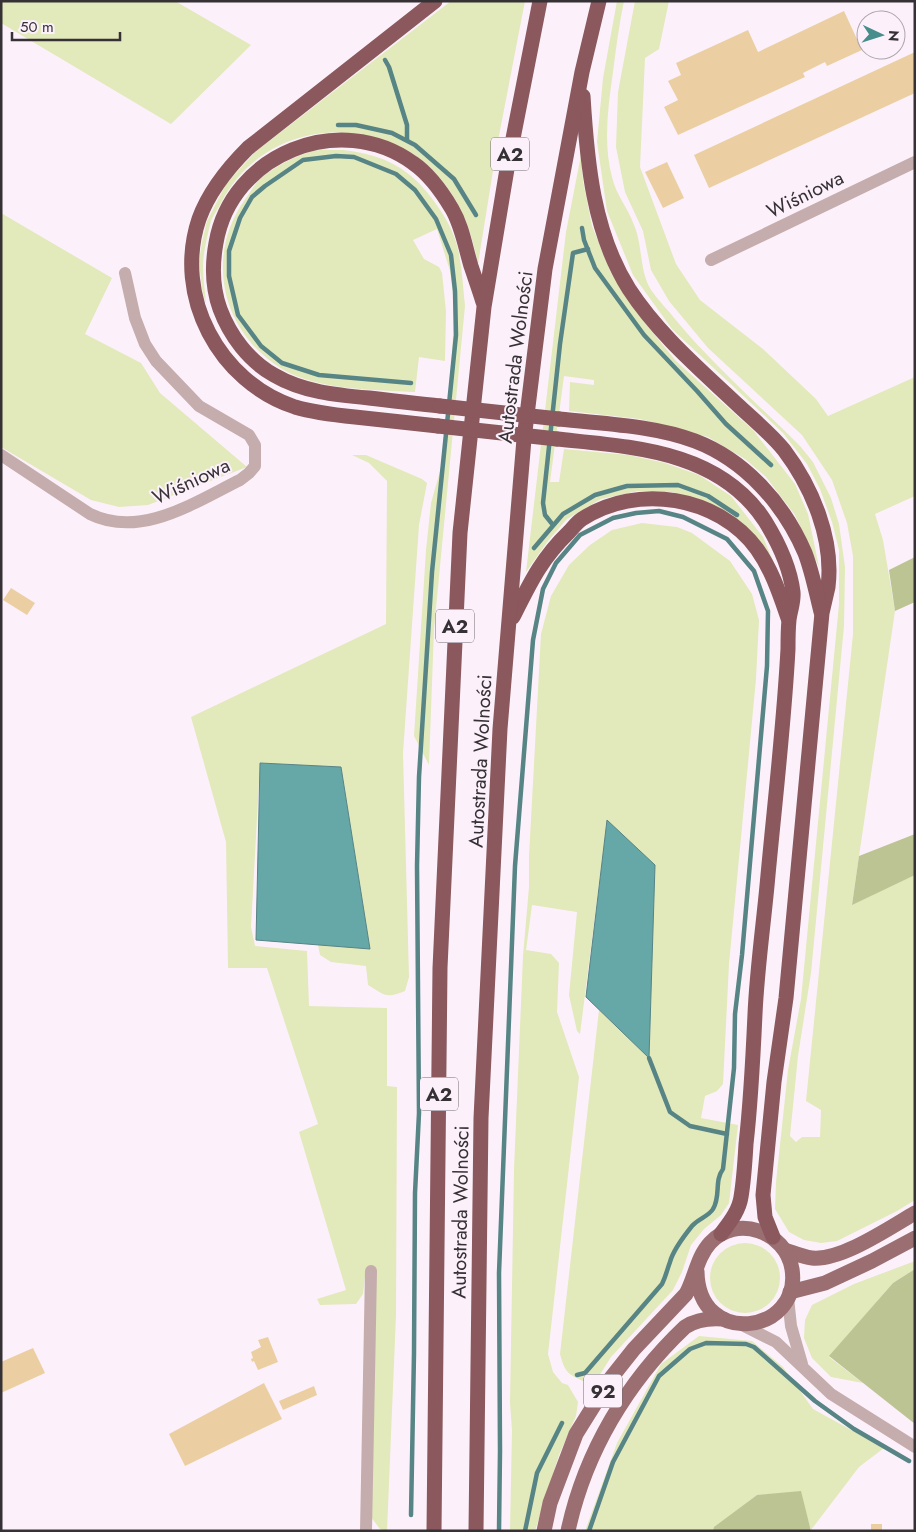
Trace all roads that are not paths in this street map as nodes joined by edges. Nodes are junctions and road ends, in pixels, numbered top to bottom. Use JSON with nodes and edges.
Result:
{"nodes":[{"id":1,"x":435,"y":1,"type":"edge"},
{"id":2,"x":540,"y":1,"type":"edge"},
{"id":3,"x":599,"y":1,"type":"edge"},
{"id":4,"x":582,"y":72,"type":"junction"},
{"id":5,"x":915,"y":162,"type":"edge"},
{"id":6,"x":711,"y":260,"type":"dead end"},
{"id":7,"x":125,"y":273,"type":"dead end"},
{"id":8,"x":484,"y":307,"type":"junction"},
{"id":9,"x":1,"y":455,"type":"edge"},
{"id":10,"x":822,"y":613,"type":"junction"},
{"id":11,"x":789,"y":620,"type":"junction"},
{"id":12,"x":509,"y":625,"type":"junction"},
{"id":13,"x":915,"y":1214,"type":"edge"},
{"id":14,"x":721,"y":1234,"type":"junction"},
{"id":15,"x":773,"y":1237,"type":"junction"},
{"id":16,"x":915,"y":1238,"type":"edge"},
{"id":17,"x":785,"y":1250,"type":"junction"},
{"id":18,"x":697,"y":1270,"type":"junction"},
{"id":19,"x":371,"y":1271,"type":"dead end"},
{"id":20,"x":789,"y":1295,"type":"junction"},
{"id":21,"x":723,"y":1319,"type":"junction"},
{"id":22,"x":740,"y":1324,"type":"junction"},
{"id":23,"x":803,"y":1367,"type":"junction"},
{"id":24,"x":915,"y":1447,"type":"edge"},
{"id":25,"x":366,"y":1531,"type":"edge"},
{"id":26,"x":434,"y":1531,"type":"edge"},
{"id":27,"x":476,"y":1531,"type":"edge"},
{"id":28,"x":544,"y":1531,"type":"edge"},
{"id":29,"x":568,"y":1531,"type":"edge"}],
"edges":[{"from":1,"to":11,"type":"highway","bridge":true},
{"from":2,"to":8,"type":"highway","name":"Autostrada Wolności","number":"A2"},
{"from":3,"to":4,"type":"highway","name":"Autostrada Wolności","number":"A2"},
{"from":4,"to":10,"type":"highway"},
{"from":4,"to":12,"type":"highway","name":"Autostrada Wolności","number":"A2"},
{"from":5,"to":6,"type":"street","name":"Wiśniowa"},
{"from":7,"to":9,"type":"street","name":"Wiśniowa"},
{"from":8,"to":10,"type":"highway","bridge":true},
{"from":8,"to":26,"type":"highway","name":"Autostrada Wolności","number":"A2"},
{"from":10,"to":15,"type":"highway"},
{"from":11,"to":12,"type":"highway"},
{"from":11,"to":14,"type":"highway"},
{"from":12,"to":27,"type":"highway","name":"Autostrada Wolności","number":"A2"},
{"from":13,"to":17,"type":"main road"},
{"from":14,"to":15,"type":"main road"},
{"from":14,"to":18,"type":"main road","number":"92"},
{"from":15,"to":17,"type":"main road"},
{"from":16,"to":20,"type":"main road"},
{"from":17,"to":20,"type":"main road"},
{"from":18,"to":21,"type":"main road","number":"92"},
{"from":18,"to":28,"type":"main road","number":"92"},
{"from":19,"to":25,"type":"street"},
{"from":20,"to":22,"type":"main road","number":"92"},
{"from":20,"to":23,"type":"street"},
{"from":21,"to":22,"type":"main road","number":"92"},
{"from":21,"to":29,"type":"main road","number":"92"},
{"from":22,"to":23,"type":"street"},
{"from":23,"to":24,"type":"street"}]}
